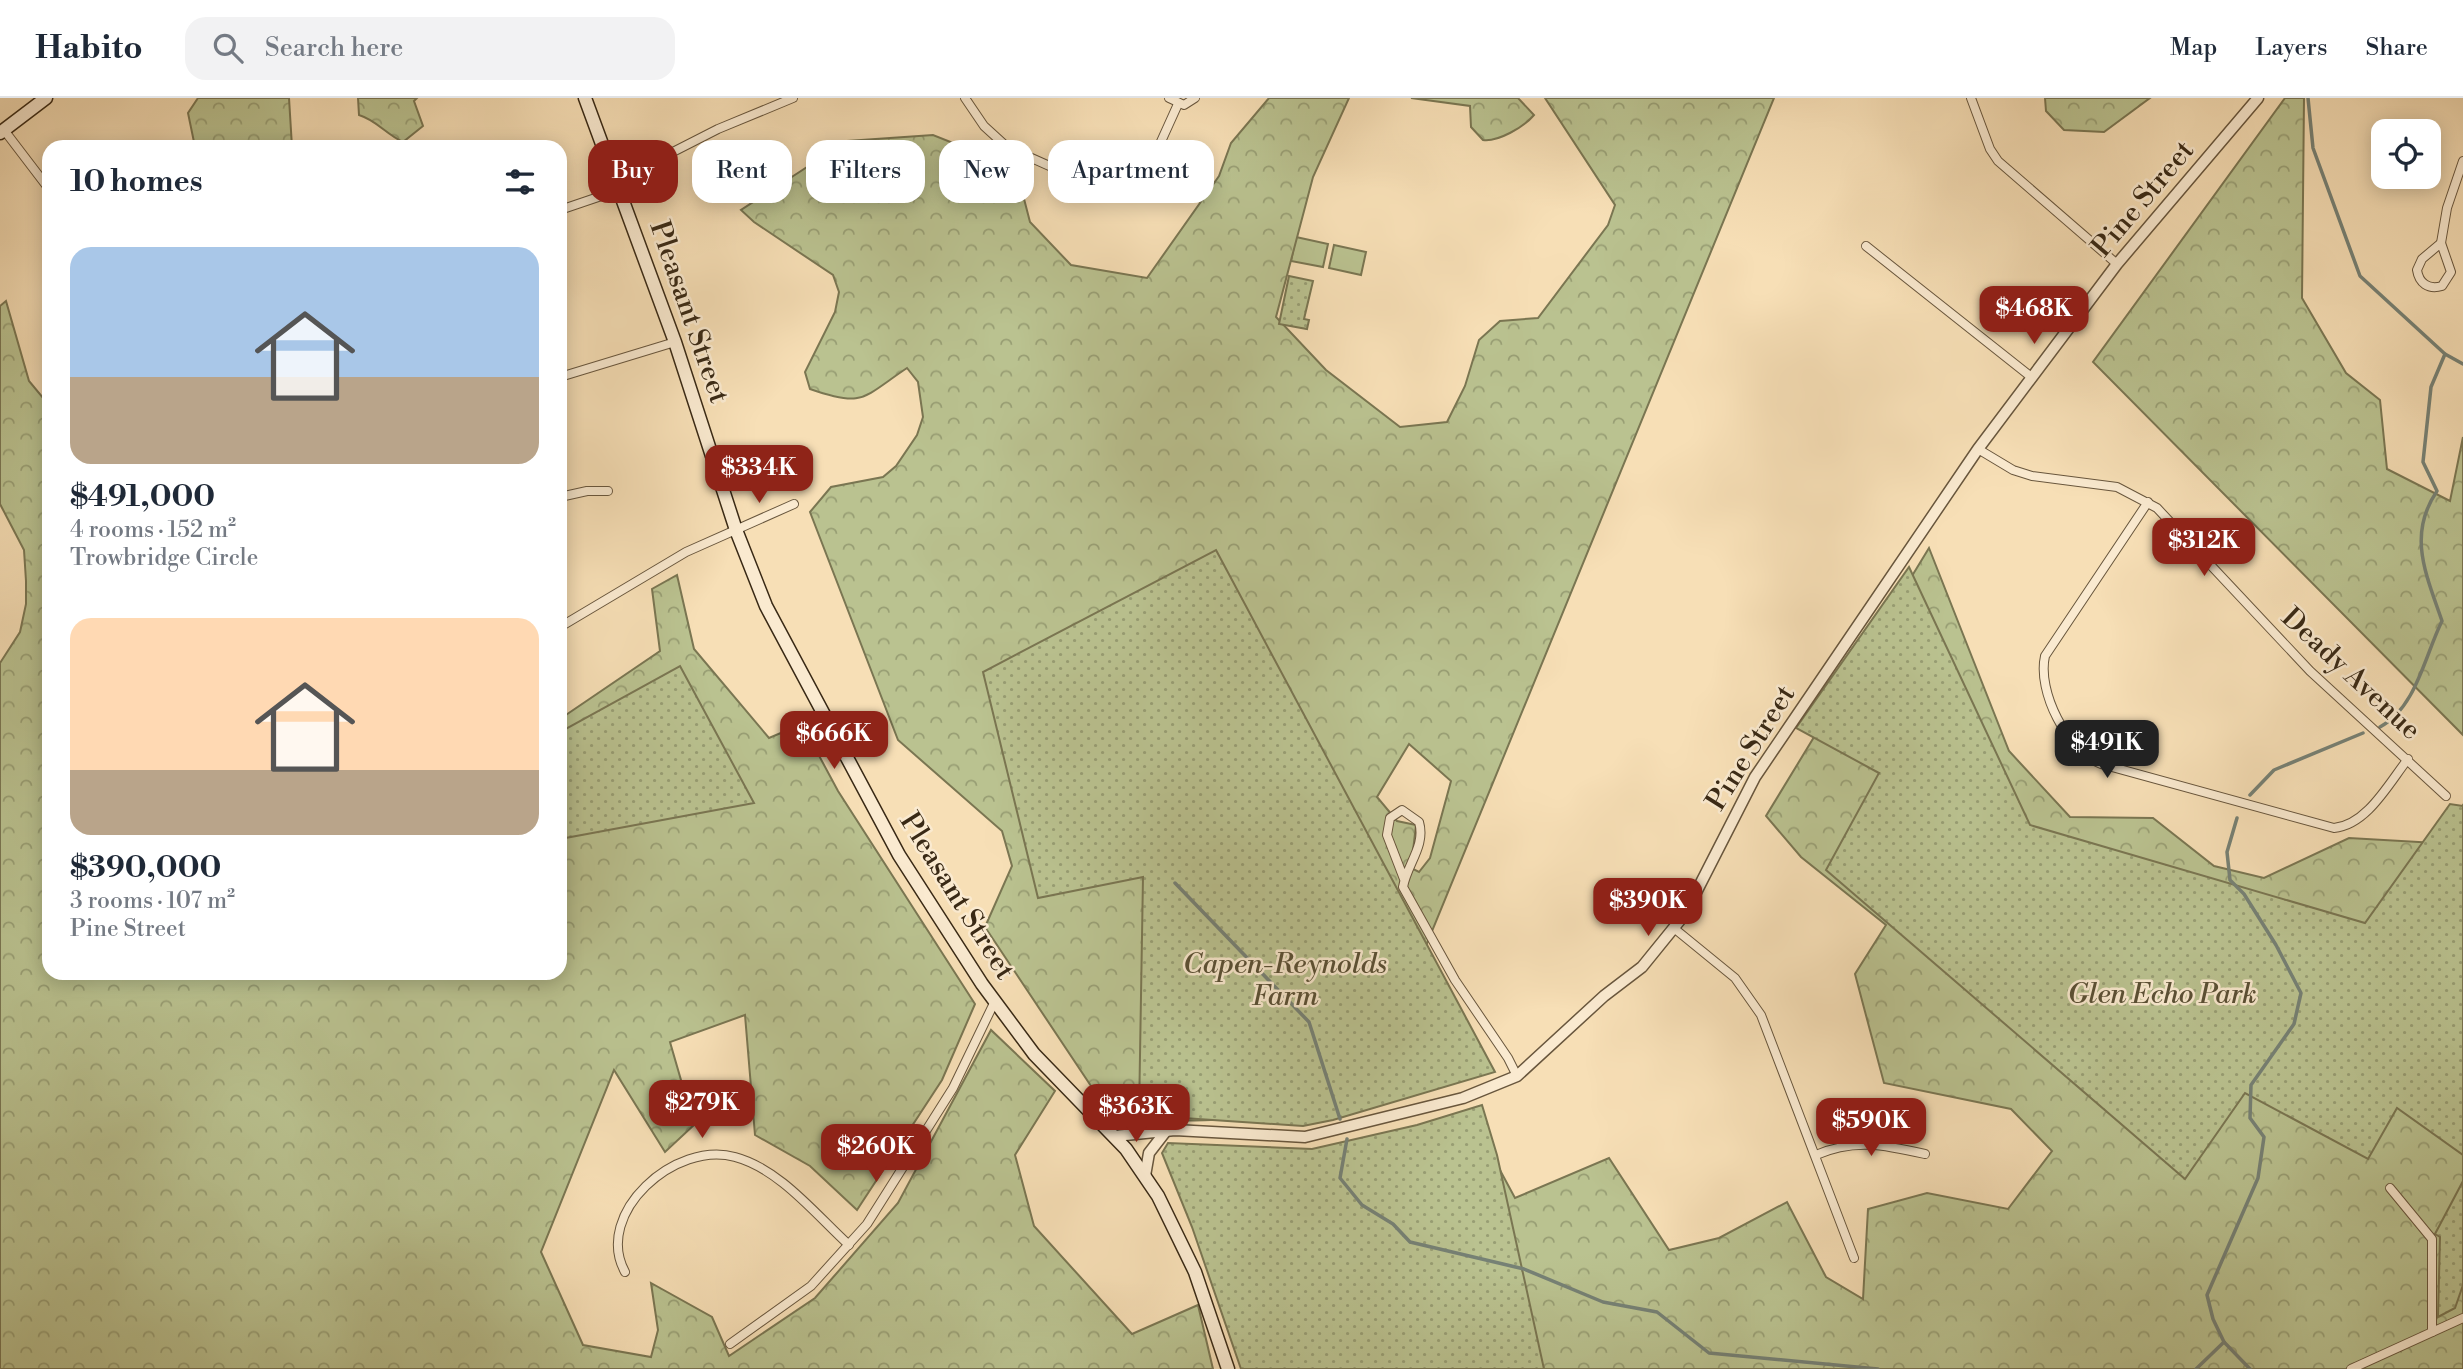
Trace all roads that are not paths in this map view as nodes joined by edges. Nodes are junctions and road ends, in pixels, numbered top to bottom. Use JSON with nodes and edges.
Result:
{"nodes":[{"id":1,"x":46,"y":98,"type":"edge"},
{"id":2,"x":586,"y":98,"type":"edge"},
{"id":3,"x":793,"y":98,"type":"edge"},
{"id":4,"x":965,"y":98,"type":"edge"},
{"id":5,"x":1169,"y":98,"type":"edge"},
{"id":6,"x":1195,"y":98,"type":"edge"},
{"id":7,"x":1971,"y":98,"type":"edge"},
{"id":8,"x":2258,"y":98,"type":"edge"},
{"id":9,"x":1178,"y":104,"type":"junction"},
{"id":10,"x":2,"y":132,"type":"edge"},
{"id":11,"x":601,"y":140,"type":"edge"},
{"id":12,"x":678,"y":151,"type":"edge"},
{"id":13,"x":2463,"y":161,"type":"edge"},
{"id":14,"x":42,"y":181,"type":"edge"},
{"id":15,"x":588,"y":198,"type":"edge"},
{"id":16,"x":624,"y":203,"type":"edge"},
{"id":17,"x":567,"y":207,"type":"edge"},
{"id":18,"x":2441,"y":243,"type":"junction"},
{"id":19,"x":1866,"y":246,"type":"dead end"},
{"id":20,"x":2117,"y":264,"type":"junction"},
{"id":21,"x":675,"y":342,"type":"junction"},
{"id":22,"x":567,"y":375,"type":"edge"},
{"id":23,"x":2030,"y":376,"type":"junction"},
{"id":24,"x":1978,"y":449,"type":"junction"},
{"id":25,"x":608,"y":491,"type":"dead end"},
{"id":26,"x":567,"y":495,"type":"edge"},
{"id":27,"x":2148,"y":502,"type":"junction"},
{"id":28,"x":794,"y":504,"type":"dead end"},
{"id":29,"x":736,"y":530,"type":"junction"},
{"id":30,"x":567,"y":622,"type":"edge"},
{"id":31,"x":2408,"y":759,"type":"junction"},
{"id":32,"x":2446,"y":796,"type":"dead end"},
{"id":33,"x":1404,"y":879,"type":"junction"},
{"id":34,"x":1675,"y":929,"type":"junction"},
{"id":35,"x":995,"y":1001,"type":"junction"},
{"id":36,"x":1517,"y":1076,"type":"junction"},
{"id":37,"x":1166,"y":1131,"type":"junction"},
{"id":38,"x":1115,"y":1136,"type":"junction"},
{"id":39,"x":1925,"y":1154,"type":"dead end"},
{"id":40,"x":1816,"y":1155,"type":"junction"},
{"id":41,"x":1145,"y":1176,"type":"junction"},
{"id":42,"x":2390,"y":1188,"type":"dead end"},
{"id":43,"x":849,"y":1245,"type":"junction"},
{"id":44,"x":1854,"y":1258,"type":"dead end"},
{"id":45,"x":625,"y":1272,"type":"dead end"},
{"id":46,"x":2463,"y":1318,"type":"edge"},
{"id":47,"x":2432,"y":1332,"type":"junction"},
{"id":48,"x":730,"y":1344,"type":"dead end"},
{"id":49,"x":1228,"y":1369,"type":"edge"},
{"id":50,"x":2351,"y":1369,"type":"edge"}],
"edges":[{"from":1,"to":10,"type":"main road"},
{"from":2,"to":11,"type":"main road","name":"Pleasant Street"},
{"from":3,"to":12,"type":"street"},
{"from":4,"to":9,"type":"street"},
{"from":5,"to":9,"type":"street"},
{"from":6,"to":9,"type":"street"},
{"from":7,"to":20,"type":"street"},
{"from":8,"to":20,"type":"street","name":"Pine Street"},
{"from":10,"to":14,"type":"street"},
{"from":13,"to":18,"type":"street"},
{"from":15,"to":17,"type":"street"},
{"from":16,"to":21,"type":"main road","name":"Pleasant Street"},
{"from":18,"to":18,"type":"street"},
{"from":19,"to":23,"type":"street"},
{"from":20,"to":23,"type":"street","name":"Pine Street"},
{"from":21,"to":22,"type":"street"},
{"from":21,"to":29,"type":"main road","name":"Pleasant Street"},
{"from":23,"to":24,"type":"street","name":"Pine Street"},
{"from":24,"to":27,"type":"street","name":"Deady Avenue"},
{"from":24,"to":34,"type":"street","name":"Pine Street"},
{"from":25,"to":26,"type":"street"},
{"from":27,"to":31,"type":"street","name":"Deady Avenue"},
{"from":27,"to":31,"type":"street"},
{"from":28,"to":29,"type":"street"},
{"from":29,"to":30,"type":"street"},
{"from":29,"to":35,"type":"main road","name":"Pleasant Street"},
{"from":31,"to":32,"type":"street","name":"Deady Avenue"},
{"from":33,"to":33,"type":"street"},
{"from":33,"to":36,"type":"street"},
{"from":34,"to":36,"type":"street","name":"Pine Street"},
{"from":34,"to":40,"type":"street"},
{"from":35,"to":38,"type":"main road","name":"Pleasant Street"},
{"from":35,"to":43,"type":"street"},
{"from":36,"to":37,"type":"street","name":"Pine Street"},
{"from":37,"to":38,"type":"street","name":"Pine Street"},
{"from":37,"to":41,"type":"street"},
{"from":38,"to":41,"type":"main road","name":"Pleasant Street"},
{"from":39,"to":40,"type":"street"},
{"from":40,"to":44,"type":"street"},
{"from":41,"to":49,"type":"main road","name":"Pleasant Street"},
{"from":42,"to":47,"type":"street"},
{"from":43,"to":45,"type":"street"},
{"from":43,"to":48,"type":"street"},
{"from":46,"to":47,"type":"street"},
{"from":47,"to":50,"type":"street"}]}
